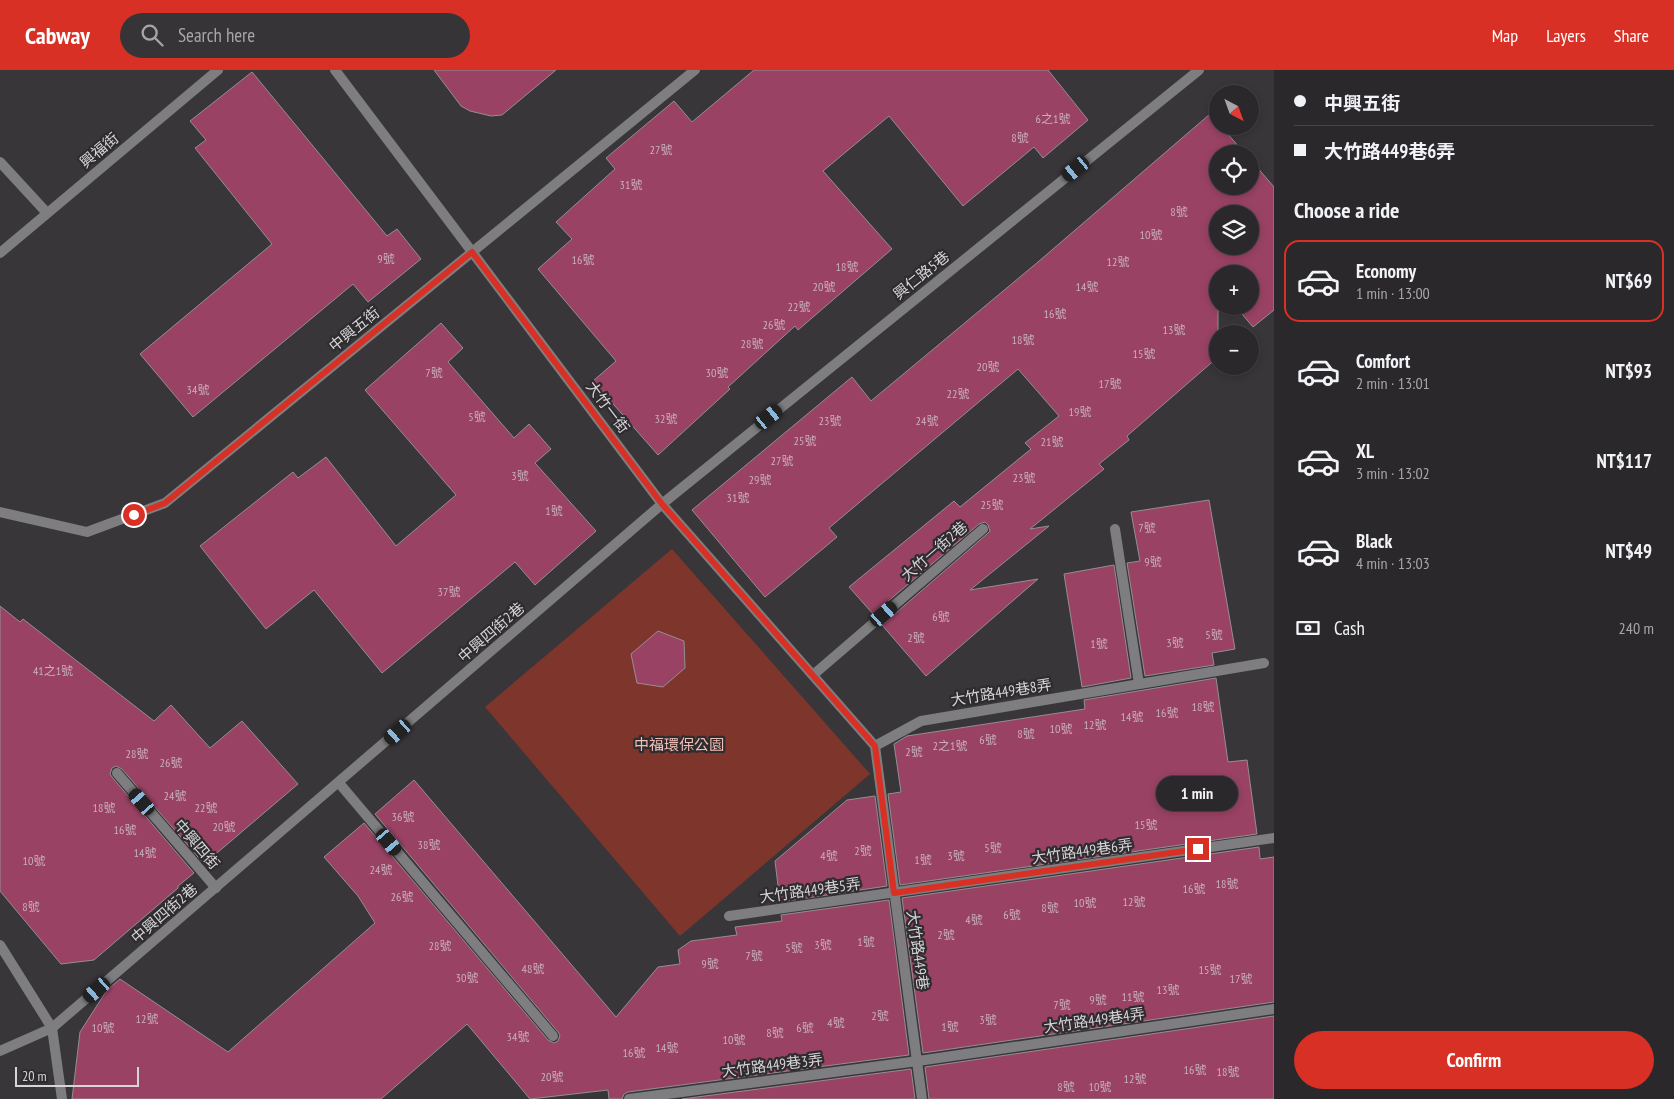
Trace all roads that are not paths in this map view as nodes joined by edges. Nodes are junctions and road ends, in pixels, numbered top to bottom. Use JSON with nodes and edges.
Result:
{"nodes":[{"id":1,"x":218,"y":70,"type":"edge"},
{"id":2,"x":335,"y":70,"type":"edge"},
{"id":3,"x":695,"y":70,"type":"edge"},
{"id":4,"x":1199,"y":70,"type":"edge"},
{"id":5,"x":0,"y":162,"type":"edge"},
{"id":6,"x":47,"y":213,"type":"junction"},
{"id":7,"x":472,"y":252,"type":"junction"},
{"id":8,"x":0,"y":253,"type":"edge"},
{"id":9,"x":662,"y":504,"type":"junction"},
{"id":10,"x":0,"y":512,"type":"edge"},
{"id":11,"x":983,"y":529,"type":"dead end"},
{"id":12,"x":1114,"y":529,"type":"dead end"},
{"id":13,"x":1264,"y":663,"type":"dead end"},
{"id":14,"x":813,"y":675,"type":"junction"},
{"id":15,"x":1139,"y":684,"type":"junction"},
{"id":16,"x":875,"y":746,"type":"junction"},
{"id":17,"x":117,"y":773,"type":"dead end"},
{"id":18,"x":339,"y":783,"type":"junction"},
{"id":19,"x":1274,"y":838,"type":"edge"},
{"id":20,"x":216,"y":888,"type":"junction"},
{"id":21,"x":894,"y":893,"type":"junction"},
{"id":22,"x":729,"y":916,"type":"dead end"},
{"id":23,"x":0,"y":945,"type":"edge"},
{"id":24,"x":1274,"y":1009,"type":"edge"},
{"id":25,"x":52,"y":1028,"type":"junction"},
{"id":26,"x":553,"y":1036,"type":"dead end"},
{"id":27,"x":0,"y":1051,"type":"edge"},
{"id":28,"x":918,"y":1061,"type":"junction"},
{"id":29,"x":62,"y":1099,"type":"edge"},
{"id":30,"x":630,"y":1099,"type":"edge"},
{"id":31,"x":922,"y":1099,"type":"edge"}],
"edges":[{"from":1,"to":6,"type":"street","name":"興福街"},
{"from":2,"to":7,"type":"street","name":"大竹一街"},
{"from":3,"to":7,"type":"street","name":"中興五街"},
{"from":4,"to":9,"type":"street","name":"興仁路5巷"},
{"from":5,"to":6,"type":"street"},
{"from":6,"to":8,"type":"street","name":"興福街"},
{"from":7,"to":9,"type":"street","name":"大竹一街"},
{"from":7,"to":10,"type":"street","name":"中興五街"},
{"from":9,"to":14,"type":"street","name":"大竹一街"},
{"from":9,"to":18,"type":"street","name":"中興四街2巷"},
{"from":11,"to":14,"type":"street","name":"大竹一街2巷"},
{"from":12,"to":15,"type":"street"},
{"from":13,"to":15,"type":"street","name":"大竹路449巷8弄"},
{"from":14,"to":16,"type":"street","name":"大竹一街"},
{"from":15,"to":16,"type":"street","name":"大竹路449巷8弄"},
{"from":16,"to":21,"type":"street","name":"大竹路449巷"},
{"from":17,"to":20,"type":"street","name":"中興四街"},
{"from":18,"to":20,"type":"street","name":"中興四街2巷"},
{"from":18,"to":26,"type":"street"},
{"from":19,"to":21,"type":"street","name":"大竹路449巷6弄"},
{"from":20,"to":25,"type":"street","name":"中興四街2巷"},
{"from":21,"to":22,"type":"street","name":"大竹路449巷5弄"},
{"from":21,"to":28,"type":"street","name":"大竹路449巷"},
{"from":23,"to":25,"type":"street"},
{"from":24,"to":28,"type":"street","name":"大竹路449巷4弄"},
{"from":25,"to":27,"type":"street","name":"中興四街2巷"},
{"from":25,"to":29,"type":"street"},
{"from":28,"to":30,"type":"street","name":"大竹路449巷3弄"},
{"from":28,"to":31,"type":"street","name":"大竹路449巷"}]}
